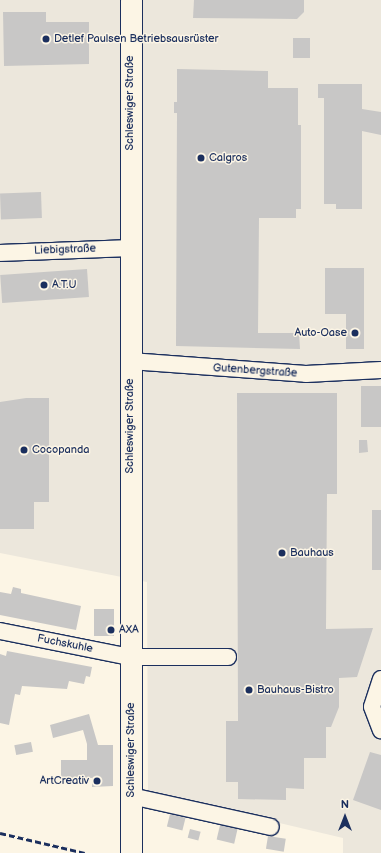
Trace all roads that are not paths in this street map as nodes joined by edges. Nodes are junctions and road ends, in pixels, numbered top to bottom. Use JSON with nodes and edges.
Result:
{"nodes":[{"id":1,"x":130,"y":0,"type":"edge"},
{"id":2,"x":130,"y":248,"type":"junction"},
{"id":3,"x":0,"y":253,"type":"edge"},
{"id":4,"x":130,"y":361,"type":"junction"},
{"id":5,"x":381,"y":370,"type":"edge"},
{"id":6,"x":0,"y":631,"type":"edge"},
{"id":7,"x":130,"y":657,"type":"junction"},
{"id":8,"x":228,"y":657,"type":"dead end"},
{"id":9,"x":381,"y":679,"type":"edge"},
{"id":10,"x":381,"y":730,"type":"edge"},
{"id":11,"x":131,"y":796,"type":"junction"},
{"id":12,"x":271,"y":827,"type":"dead end"},
{"id":13,"x":131,"y":853,"type":"edge"}],
"edges":[{"from":1,"to":2,"type":"main road","name":"Schleswiger Straße"},
{"from":2,"to":3,"type":"street","name":"Liebigstraße"},
{"from":2,"to":4,"type":"main road","name":"Schleswiger Straße"},
{"from":4,"to":5,"type":"street","name":"Gutenbergstraße"},
{"from":4,"to":7,"type":"main road","name":"Schleswiger Straße"},
{"from":6,"to":7,"type":"street","name":"Fuchskuhle"},
{"from":7,"to":8,"type":"street","name":"Fuchskuhle"},
{"from":7,"to":11,"type":"main road","name":"Schleswiger Straße"},
{"from":9,"to":10,"type":"street"},
{"from":11,"to":12,"type":"street"},
{"from":11,"to":13,"type":"main road","name":"Schleswiger Straße"}]}
